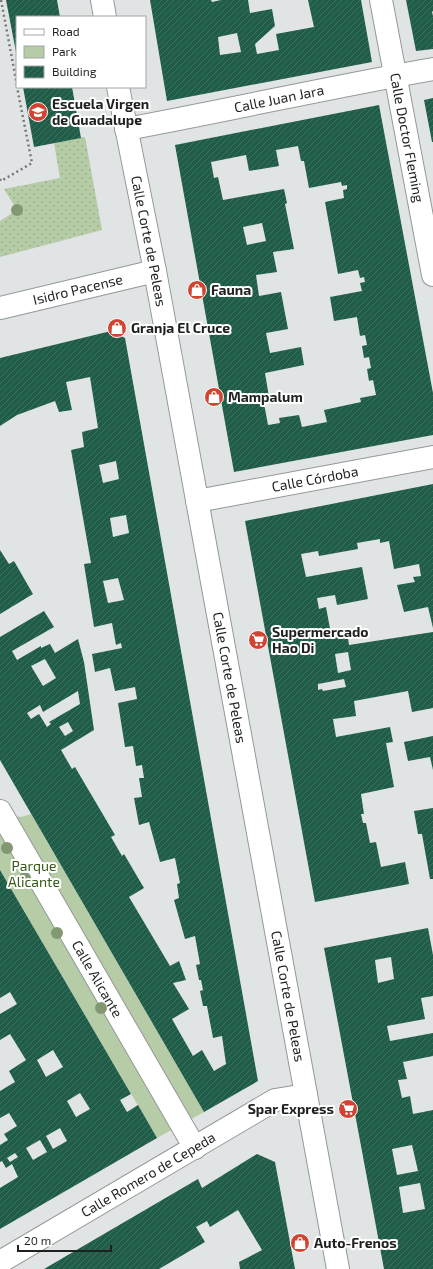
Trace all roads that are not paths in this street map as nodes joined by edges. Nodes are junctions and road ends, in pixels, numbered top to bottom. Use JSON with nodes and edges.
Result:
{"nodes":[{"id":1,"x":102,"y":0,"type":"edge"},
{"id":2,"x":381,"y":0,"type":"edge"},
{"id":3,"x":105,"y":16,"type":"edge"},
{"id":4,"x":433,"y":69,"type":"edge"},
{"id":5,"x":396,"y":76,"type":"junction"},
{"id":6,"x":118,"y":88,"type":"edge"},
{"id":7,"x":126,"y":129,"type":"junction"},
{"id":8,"x":155,"y":271,"type":"junction"},
{"id":9,"x":433,"y":275,"type":"edge"},
{"id":10,"x":0,"y":308,"type":"edge"},
{"id":11,"x":433,"y":457,"type":"edge"},
{"id":12,"x":197,"y":501,"type":"junction"},
{"id":13,"x":0,"y":811,"type":"edge"},
{"id":14,"x":306,"y":1095,"type":"junction"},
{"id":15,"x":195,"y":1148,"type":"junction"},
{"id":16,"x":0,"y":1262,"type":"edge"},
{"id":17,"x":338,"y":1269,"type":"edge"}],
"edges":[{"from":1,"to":3,"type":"street"},
{"from":2,"to":5,"type":"street","name":"Calle Doctor Fleming"},
{"from":4,"to":5,"type":"street","name":"Calle Juan Jara"},
{"from":5,"to":7,"type":"street","name":"Calle Juan Jara"},
{"from":5,"to":9,"type":"street","name":"Calle Doctor Fleming"},
{"from":6,"to":7,"type":"street","name":"Calle Corte de Peleas"},
{"from":7,"to":8,"type":"street","name":"Calle Corte de Peleas"},
{"from":8,"to":10,"type":"street","name":"Isidro Pacense"},
{"from":8,"to":12,"type":"street","name":"Calle Corte de Peleas"},
{"from":11,"to":12,"type":"street","name":"Calle Córdoba"},
{"from":12,"to":14,"type":"street","name":"Calle Corte de Peleas"},
{"from":13,"to":15,"type":"street","name":"Calle Alicante"},
{"from":14,"to":15,"type":"street","name":"Calle Romero de Cepeda"},
{"from":14,"to":17,"type":"street","name":"Calle Corte de Peleas"},
{"from":15,"to":16,"type":"street","name":"Calle Romero de Cepeda"}]}
